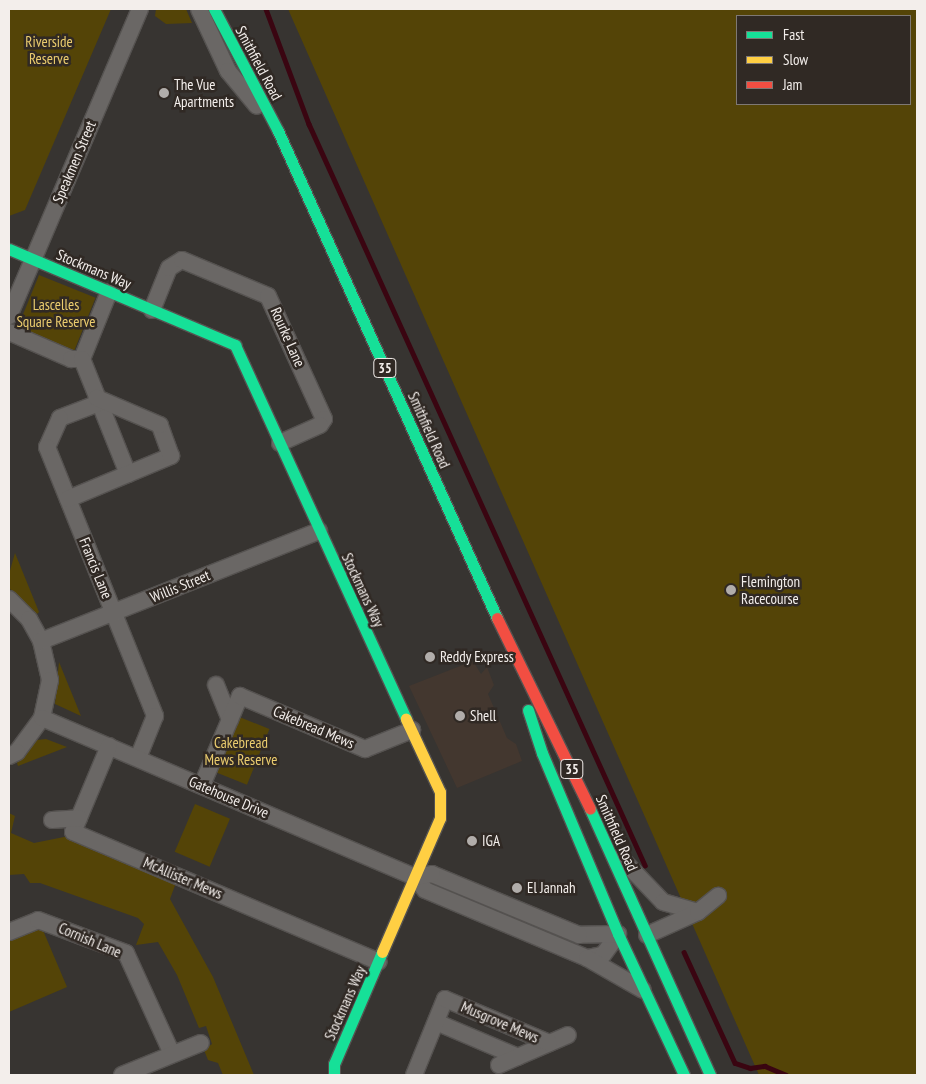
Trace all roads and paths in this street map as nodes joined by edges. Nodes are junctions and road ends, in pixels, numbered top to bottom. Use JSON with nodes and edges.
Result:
{"nodes":[{"id":1,"x":140,"y":9,"type":"edge"},
{"id":2,"x":199,"y":9,"type":"edge"},
{"id":3,"x":214,"y":9,"type":"edge"},
{"id":4,"x":249,"y":46,"type":"dead end"},
{"id":5,"x":276,"y":127,"type":"junction"},
{"id":6,"x":9,"y":249,"type":"edge"},
{"id":7,"x":33,"y":260,"type":"junction"},
{"id":8,"x":109,"y":292,"type":"junction"},
{"id":9,"x":152,"y":310,"type":"junction"},
{"id":10,"x":9,"y":316,"type":"edge"},
{"id":11,"x":9,"y":332,"type":"edge"},
{"id":12,"x":82,"y":359,"type":"junction"},
{"id":13,"x":98,"y":401,"type":"junction"},
{"id":14,"x":280,"y":443,"type":"junction"},
{"id":15,"x":128,"y":474,"type":"junction"},
{"id":16,"x":68,"y":499,"type":"junction"},
{"id":17,"x":319,"y":530,"type":"junction"},
{"id":18,"x":9,"y":599,"type":"edge"},
{"id":19,"x":491,"y":605,"type":"junction"},
{"id":20,"x":114,"y":613,"type":"junction"},
{"id":21,"x":41,"y":641,"type":"junction"},
{"id":22,"x":216,"y":685,"type":"dead end"},
{"id":23,"x":42,"y":718,"type":"junction"},
{"id":24,"x":230,"y":719,"type":"junction"},
{"id":25,"x":412,"y":730,"type":"junction"},
{"id":26,"x":109,"y":746,"type":"junction"},
{"id":27,"x":9,"y":756,"type":"edge"},
{"id":28,"x":138,"y":758,"type":"junction"},
{"id":29,"x":202,"y":785,"type":"junction"},
{"id":30,"x":79,"y":818,"type":"junction"},
{"id":31,"x":52,"y":820,"type":"dead end"},
{"id":32,"x":602,"y":834,"type":"junction"},
{"id":33,"x":415,"y":877,"type":"junction"},
{"id":34,"x":718,"y":896,"type":"dead end"},
{"id":35,"x":495,"y":901,"type":"junction"},
{"id":36,"x":632,"y":902,"type":"junction"},
{"id":37,"x":698,"y":912,"type":"junction"},
{"id":38,"x":489,"y":917,"type":"junction"},
{"id":39,"x":9,"y":932,"type":"edge"},
{"id":40,"x":632,"y":934,"type":"junction"},
{"id":41,"x":587,"y":958,"type":"junction"},
{"id":42,"x":379,"y":962,"type":"junction"},
{"id":43,"x":644,"y":991,"type":"junction"},
{"id":44,"x":436,"y":1022,"type":"junction"},
{"id":45,"x":568,"y":1035,"type":"dead end"},
{"id":46,"x":201,"y":1043,"type":"dead end"},
{"id":47,"x":549,"y":1043,"type":"junction"},
{"id":48,"x":490,"y":1046,"type":"junction"},
{"id":49,"x":172,"y":1054,"type":"junction"},
{"id":50,"x":518,"y":1057,"type":"junction"},
{"id":51,"x":150,"y":1070,"type":"edge"},
{"id":52,"x":501,"y":1070,"type":"edge"},
{"id":53,"x":122,"y":1075,"type":"edge"},
{"id":54,"x":334,"y":1075,"type":"edge"},
{"id":55,"x":414,"y":1075,"type":"edge"},
{"id":56,"x":684,"y":1075,"type":"edge"},
{"id":57,"x":710,"y":1075,"type":"edge"}],
"edges":[{"from":1,"to":7,"type":"street","name":"Speakmen Street"},
{"from":2,"to":5,"type":"street"},
{"from":3,"to":5,"type":"main road","name":"Smithfield Road","number":"35"},
{"from":4,"to":5,"type":"main road","name":"Smithfield Road","number":"35"},
{"from":5,"to":19,"type":"main road","name":"Smithfield Road","number":"35"},
{"from":6,"to":7,"type":"main road","name":"Stockmans Way"},
{"from":7,"to":8,"type":"main road","name":"Stockmans Way"},
{"from":7,"to":10,"type":"street","name":"Speakmen Street"},
{"from":8,"to":9,"type":"main road","name":"Stockmans Way"},
{"from":8,"to":12,"type":"street"},
{"from":9,"to":14,"type":"main road","name":"Stockmans Way"},
{"from":9,"to":14,"type":"street","name":"Rourke Lane"},
{"from":11,"to":12,"type":"street"},
{"from":12,"to":13,"type":"street"},
{"from":13,"to":15,"type":"street"},
{"from":13,"to":15,"type":"street"},
{"from":13,"to":16,"type":"street","name":"Francis Lane"},
{"from":14,"to":17,"type":"main road","name":"Stockmans Way"},
{"from":15,"to":16,"type":"street"},
{"from":16,"to":20,"type":"street","name":"Francis Lane"},
{"from":17,"to":20,"type":"street","name":"Willis Street"},
{"from":17,"to":25,"type":"main road","name":"Stockmans Way"},
{"from":18,"to":21,"type":"street"},
{"from":19,"to":32,"type":"main road","name":"Smithfield Road","number":"35"},
{"from":19,"to":40,"type":"main road","name":"Smithfield Road","number":"35"},
{"from":20,"to":21,"type":"street","name":"Willis Street"},
{"from":20,"to":28,"type":"street","name":"Francis Lane"},
{"from":21,"to":23,"type":"street"},
{"from":22,"to":24,"type":"street"},
{"from":23,"to":26,"type":"street","name":"Gatehouse Drive"},
{"from":23,"to":27,"type":"street"},
{"from":24,"to":25,"type":"street","name":"Cakebread Mews"},
{"from":24,"to":29,"type":"street","name":"Cakebread Mews"},
{"from":25,"to":33,"type":"main road","name":"Stockmans Way"},
{"from":26,"to":28,"type":"street","name":"Gatehouse Drive"},
{"from":26,"to":30,"type":"street"},
{"from":28,"to":29,"type":"street","name":"Gatehouse Drive"},
{"from":29,"to":33,"type":"street","name":"Gatehouse Drive"},
{"from":30,"to":31,"type":"street"},
{"from":30,"to":42,"type":"street","name":"McAllister Mews"},
{"from":32,"to":36,"type":"main road","name":"Smithfield Road","number":"35"},
{"from":32,"to":37,"type":"street"},
{"from":33,"to":35,"type":"street","name":"Gatehouse Drive"},
{"from":33,"to":38,"type":"street","name":"Gatehouse Drive"},
{"from":33,"to":42,"type":"main road","name":"Stockmans Way"},
{"from":34,"to":37,"type":"street"},
{"from":35,"to":38,"type":"street"},
{"from":35,"to":40,"type":"street","name":"Gatehouse Drive"},
{"from":36,"to":40,"type":"main road"},
{"from":36,"to":40,"type":"main road","name":"Smithfield Road","number":"35"},
{"from":37,"to":40,"type":"street"},
{"from":38,"to":41,"type":"street","name":"Gatehouse Drive"},
{"from":39,"to":49,"type":"street","name":"Cornish Lane"},
{"from":40,"to":41,"type":"street"},
{"from":40,"to":43,"type":"main road","name":"Smithfield Road","number":"35"},
{"from":40,"to":57,"type":"main road","name":"Smithfield Road","number":"35"},
{"from":41,"to":43,"type":"street","name":"Gatehouse Drive"},
{"from":42,"to":54,"type":"main road","name":"Stockmans Way"},
{"from":43,"to":56,"type":"main road","name":"Smithfield Road","number":"35"},
{"from":44,"to":47,"type":"street","name":"Musgrove Mews"},
{"from":44,"to":48,"type":"street","name":"Musgrove Mews"},
{"from":44,"to":55,"type":"street","name":"Musgrove Mews"},
{"from":45,"to":47,"type":"street","name":"Musgrove Mews"},
{"from":46,"to":49,"type":"street"},
{"from":47,"to":50,"type":"street","name":"Musgrove Mews"},
{"from":48,"to":50,"type":"street","name":"Musgrove Mews"},
{"from":48,"to":52,"type":"street"},
{"from":49,"to":51,"type":"street"},
{"from":50,"to":52,"type":"street","name":"Musgrove Mews"},
{"from":51,"to":53,"type":"street"}]}
